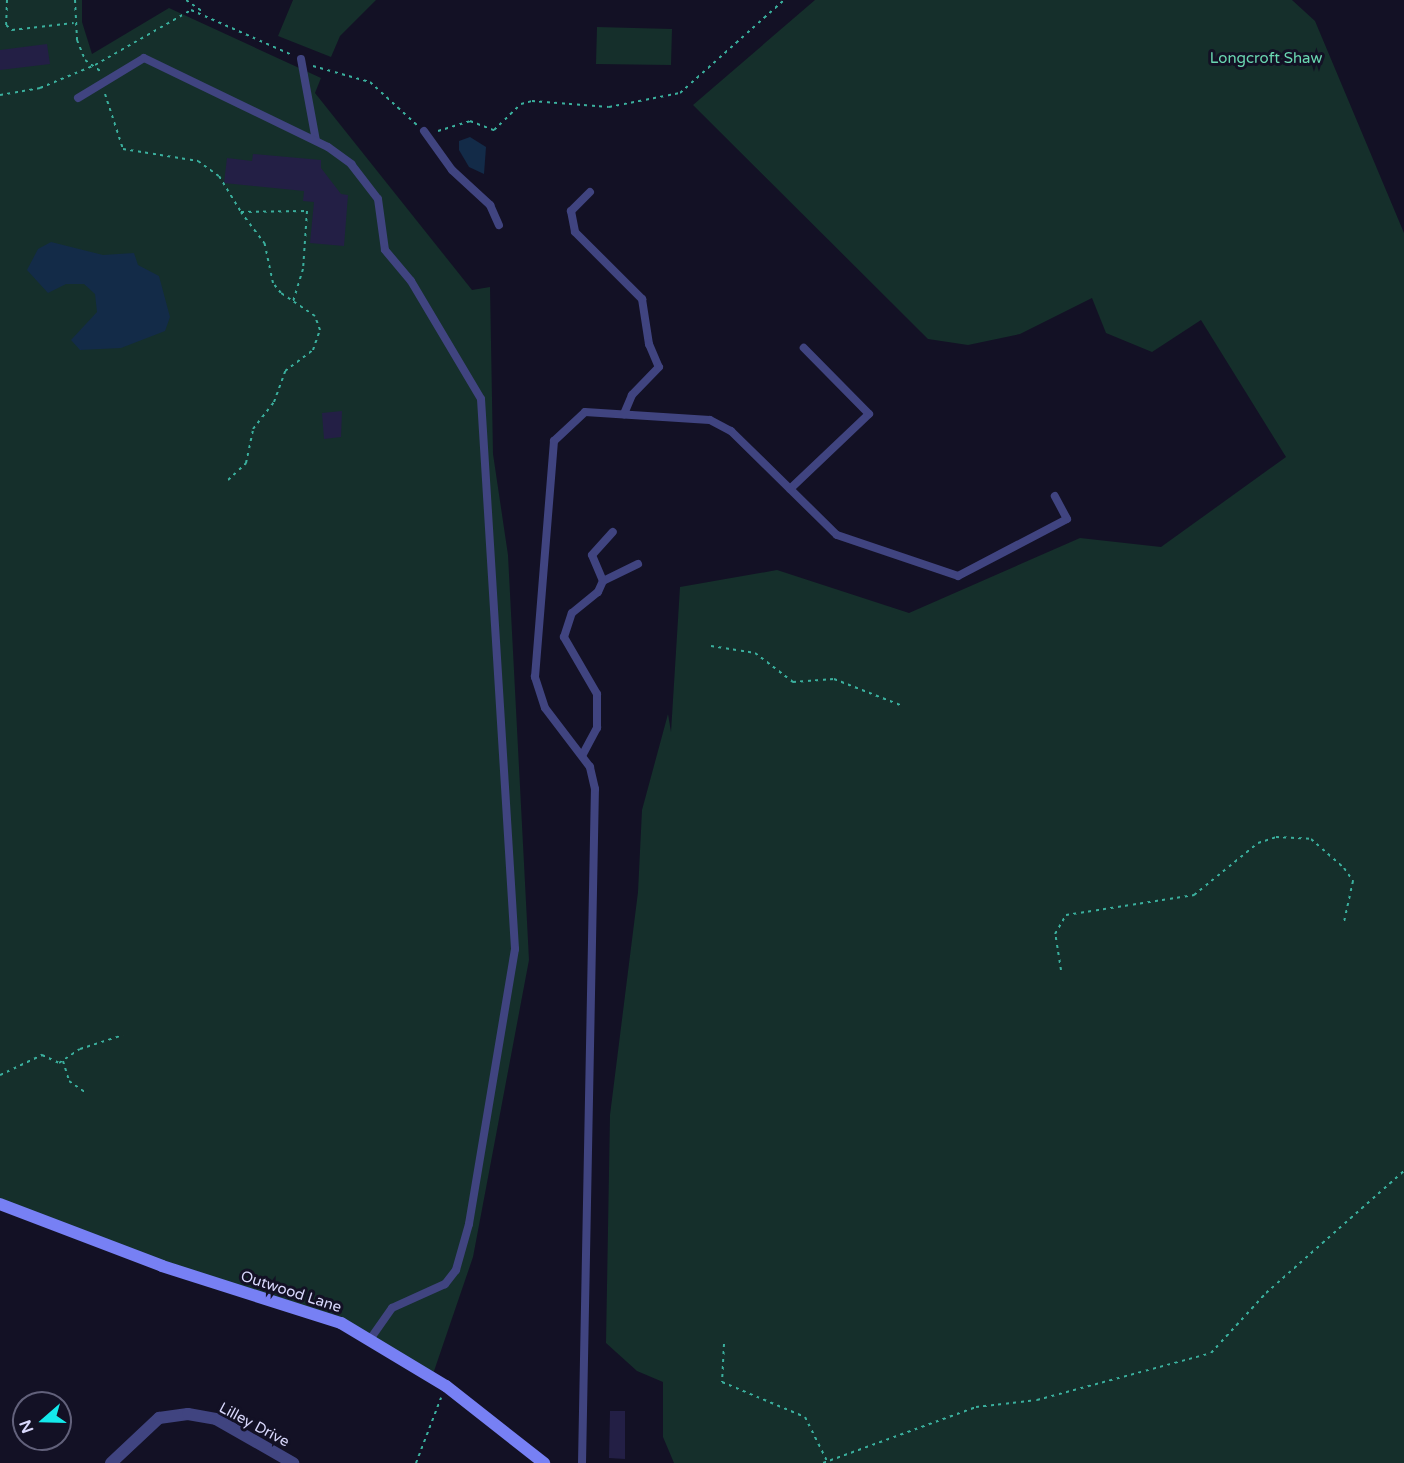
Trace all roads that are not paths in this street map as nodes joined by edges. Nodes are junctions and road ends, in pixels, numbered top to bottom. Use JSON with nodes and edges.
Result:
{"nodes":[{"id":1,"x":301,"y":59,"type":"road end"},
{"id":2,"x":78,"y":98,"type":"dead end"},
{"id":3,"x":424,"y":131,"type":"road end"},
{"id":4,"x":316,"y":141,"type":"junction"},
{"id":5,"x":590,"y":192,"type":"dead end"},
{"id":6,"x":499,"y":225,"type":"dead end"},
{"id":7,"x":804,"y":348,"type":"dead end"},
{"id":8,"x":624,"y":414,"type":"junction"},
{"id":9,"x":790,"y":489,"type":"junction"},
{"id":10,"x":1055,"y":496,"type":"dead end"},
{"id":11,"x":613,"y":531,"type":"dead end"},
{"id":12,"x":638,"y":564,"type":"dead end"},
{"id":13,"x":603,"y":581,"type":"junction"},
{"id":14,"x":583,"y":754,"type":"junction"},
{"id":15,"x":0,"y":1204,"type":"edge"},
{"id":16,"x":371,"y":1338,"type":"junction"},
{"id":17,"x":111,"y":1463,"type":"edge"},
{"id":18,"x":293,"y":1463,"type":"edge"},
{"id":19,"x":544,"y":1463,"type":"edge"},
{"id":20,"x":582,"y":1463,"type":"edge"}],
"edges":[{"from":1,"to":4,"type":"lane"},
{"from":2,"to":4,"type":"lane"},
{"from":3,"to":6,"type":"lane"},
{"from":4,"to":16,"type":"lane"},
{"from":5,"to":8,"type":"lane"},
{"from":7,"to":9,"type":"lane"},
{"from":8,"to":9,"type":"lane"},
{"from":8,"to":14,"type":"lane"},
{"from":9,"to":10,"type":"lane"},
{"from":11,"to":13,"type":"lane"},
{"from":12,"to":13,"type":"lane"},
{"from":13,"to":14,"type":"lane"},
{"from":14,"to":20,"type":"lane"},
{"from":15,"to":16,"type":"main road","name":"Outwood Lane"},
{"from":16,"to":19,"type":"main road","name":"Outwood Lane"},
{"from":17,"to":18,"type":"street","name":"Lilley Drive"}]}
